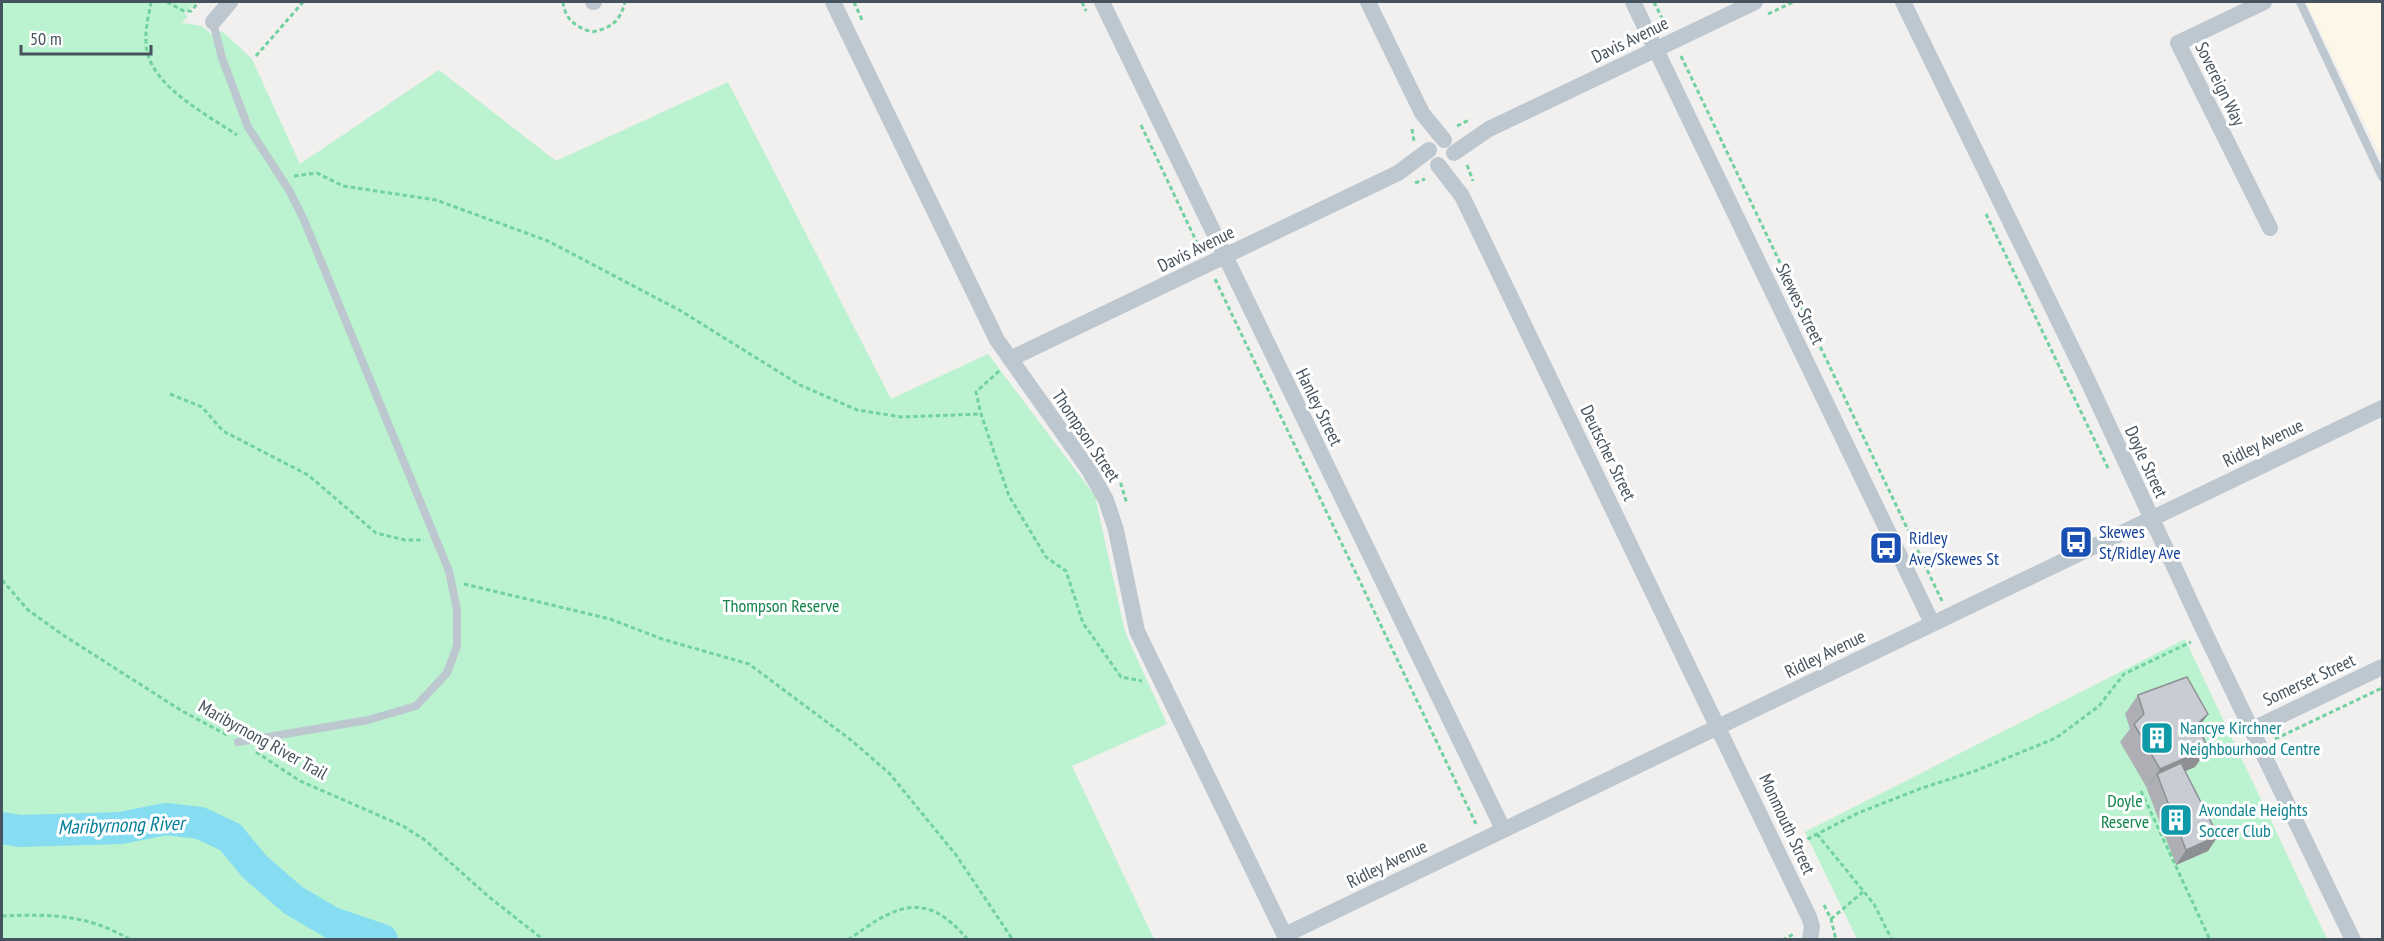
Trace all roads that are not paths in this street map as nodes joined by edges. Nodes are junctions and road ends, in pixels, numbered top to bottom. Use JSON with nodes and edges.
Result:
{"nodes":[{"id":1,"x":230,"y":2,"type":"edge"},
{"id":2,"x":833,"y":2,"type":"edge"},
{"id":3,"x":1102,"y":2,"type":"edge"},
{"id":4,"x":1368,"y":2,"type":"edge"},
{"id":5,"x":1634,"y":2,"type":"edge"},
{"id":6,"x":1903,"y":2,"type":"edge"},
{"id":7,"x":2264,"y":2,"type":"edge"},
{"id":8,"x":2300,"y":2,"type":"edge"},
{"id":9,"x":1759,"y":9,"type":"edge"},
{"id":10,"x":213,"y":22,"type":"joint"},
{"id":11,"x":1660,"y":56,"type":"junction"},
{"id":12,"x":1444,"y":153,"type":"junction"},
{"id":13,"x":2382,"y":177,"type":"edge"},
{"id":14,"x":2270,"y":228,"type":"dead end"},
{"id":15,"x":1224,"y":257,"type":"junction"},
{"id":16,"x":1010,"y":359,"type":"junction"},
{"id":17,"x":2382,"y":408,"type":"edge"},
{"id":18,"x":2151,"y":518,"type":"junction"},
{"id":19,"x":1928,"y":616,"type":"junction"},
{"id":20,"x":2382,"y":667,"type":"edge"},
{"id":21,"x":1719,"y":727,"type":"junction"},
{"id":22,"x":2253,"y":729,"type":"junction"},
{"id":23,"x":238,"y":742,"type":"road end"},
{"id":24,"x":1503,"y":830,"type":"junction"},
{"id":25,"x":1803,"y":936,"type":"edge"},
{"id":26,"x":1286,"y":937,"type":"edge"},
{"id":27,"x":2353,"y":939,"type":"edge"}],
"edges":[{"from":1,"to":10,"type":"street"},
{"from":2,"to":16,"type":"street","name":"Thompson Street"},
{"from":3,"to":15,"type":"street","name":"Hanley Street"},
{"from":4,"to":12,"type":"street","name":"Deutscher Street"},
{"from":5,"to":11,"type":"street","name":"Skewes Street"},
{"from":6,"to":18,"type":"street","name":"Doyle Street"},
{"from":7,"to":14,"type":"street","name":"Sovereign Way"},
{"from":8,"to":13,"type":"lane"},
{"from":9,"to":11,"type":"street","name":"Davis Avenue"},
{"from":10,"to":23,"type":"lane"},
{"from":11,"to":12,"type":"street","name":"Davis Avenue"},
{"from":11,"to":19,"type":"street","name":"Skewes Street"},
{"from":12,"to":15,"type":"street","name":"Davis Avenue"},
{"from":12,"to":21,"type":"street","name":"Deutscher Street"},
{"from":15,"to":16,"type":"street","name":"Davis Avenue"},
{"from":15,"to":24,"type":"street","name":"Hanley Street"},
{"from":16,"to":26,"type":"street","name":"Thompson Street"},
{"from":17,"to":18,"type":"street","name":"Ridley Avenue"},
{"from":18,"to":19,"type":"street","name":"Ridley Avenue"},
{"from":18,"to":22,"type":"street","name":"Doyle Street"},
{"from":19,"to":21,"type":"street","name":"Ridley Avenue"},
{"from":20,"to":22,"type":"street","name":"Somerset Street"},
{"from":21,"to":24,"type":"street","name":"Ridley Avenue"},
{"from":21,"to":25,"type":"street","name":"Monmouth Street"},
{"from":22,"to":27,"type":"street","name":"Doyle Street"},
{"from":24,"to":26,"type":"street","name":"Ridley Avenue"}]}
